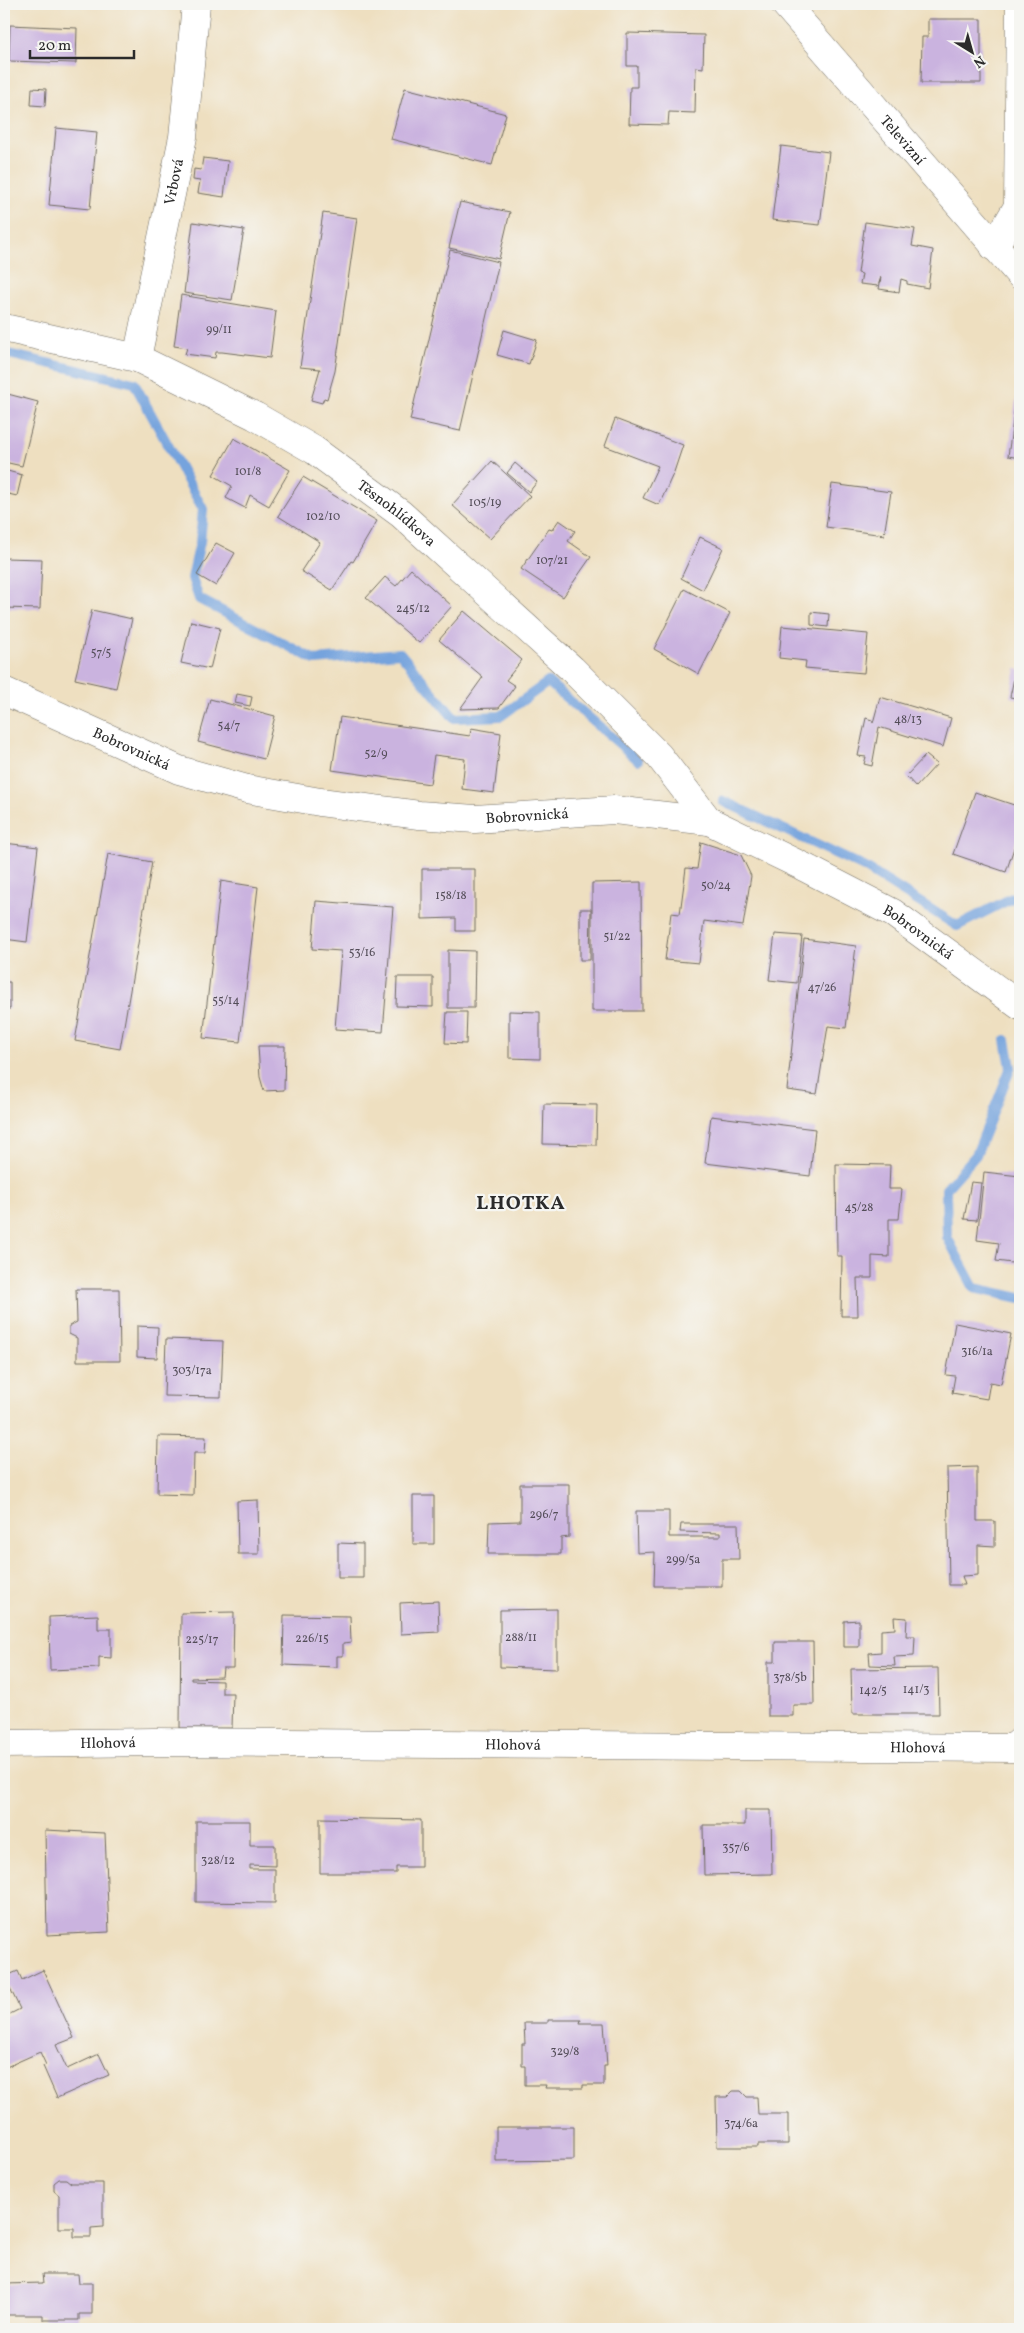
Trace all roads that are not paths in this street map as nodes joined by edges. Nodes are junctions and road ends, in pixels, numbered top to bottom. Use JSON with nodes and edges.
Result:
{"nodes":[{"id":1,"x":196,"y":4,"type":"edge"},
{"id":2,"x":785,"y":4,"type":"edge"},
{"id":3,"x":1020,"y":4,"type":"edge"},
{"id":4,"x":994,"y":247,"type":"junction"},
{"id":5,"x":1020,"y":276,"type":"edge"},
{"id":6,"x":4,"y":328,"type":"edge"},
{"id":7,"x":137,"y":358,"type":"junction"},
{"id":8,"x":4,"y":691,"type":"edge"},
{"id":9,"x":709,"y":821,"type":"junction"},
{"id":10,"x":1020,"y":1006,"type":"edge"},
{"id":11,"x":1020,"y":1742,"type":"edge"},
{"id":12,"x":4,"y":1744,"type":"edge"}],
"edges":[{"from":1,"to":7,"type":"street","name":"Vrbová"},
{"from":2,"to":4,"type":"street","name":"Televizní"},
{"from":3,"to":4,"type":"street"},
{"from":4,"to":5,"type":"street","name":"Televizní"},
{"from":6,"to":7,"type":"street","name":"Těsnohlídkova"},
{"from":7,"to":9,"type":"street","name":"Těsnohlídkova"},
{"from":8,"to":9,"type":"street","name":"Bobrovnická"},
{"from":9,"to":10,"type":"street","name":"Bobrovnická"},
{"from":11,"to":12,"type":"street","name":"Hlohová"}]}
